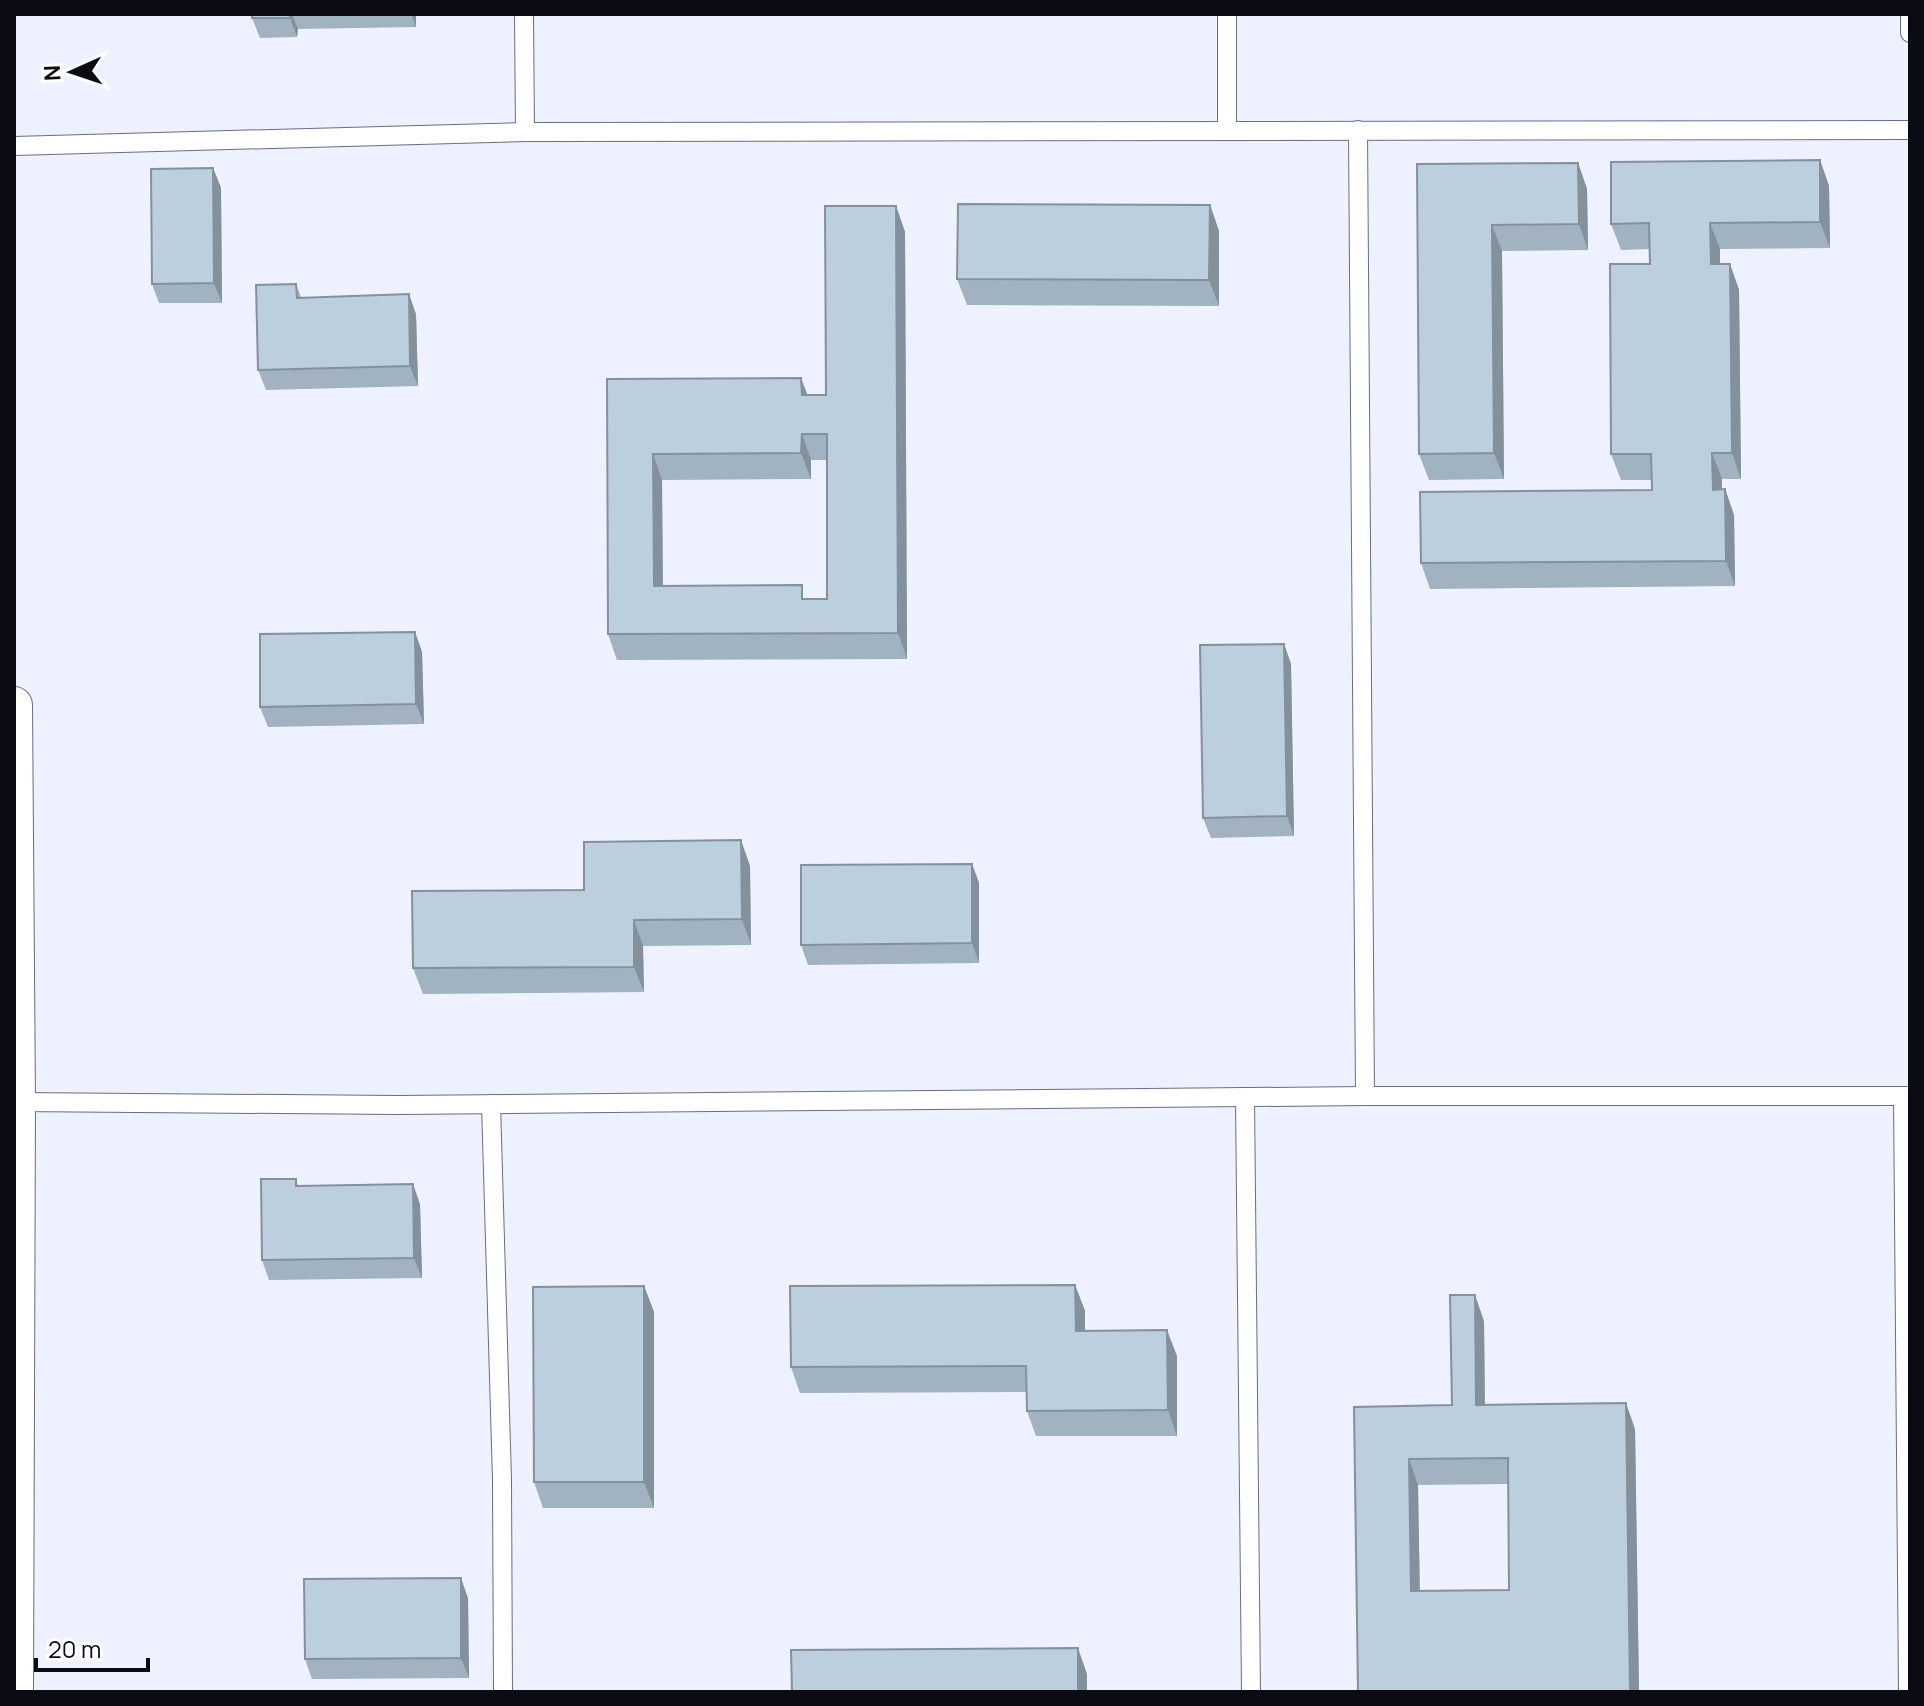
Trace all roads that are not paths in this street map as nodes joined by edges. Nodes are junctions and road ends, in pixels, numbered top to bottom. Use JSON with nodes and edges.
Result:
{"nodes":[{"id":1,"x":524,"y":14,"type":"edge"},
{"id":2,"x":1227,"y":14,"type":"edge"},
{"id":3,"x":1910,"y":14,"type":"edge"},
{"id":4,"x":1910,"y":33,"type":"edge"},
{"id":5,"x":1227,"y":130,"type":"junction"},
{"id":6,"x":1358,"y":130,"type":"junction"},
{"id":7,"x":1910,"y":130,"type":"edge"},
{"id":8,"x":525,"y":132,"type":"junction"},
{"id":9,"x":14,"y":146,"type":"edge"},
{"id":10,"x":14,"y":705,"type":"edge"},
{"id":11,"x":1365,"y":1096,"type":"junction"},
{"id":12,"x":1906,"y":1096,"type":"edge"},
{"id":13,"x":1245,"y":1097,"type":"junction"},
{"id":14,"x":17,"y":1102,"type":"junction"},
{"id":15,"x":491,"y":1104,"type":"junction"},
{"id":16,"x":15,"y":1692,"type":"edge"},
{"id":17,"x":503,"y":1692,"type":"edge"},
{"id":18,"x":1251,"y":1692,"type":"edge"},
{"id":19,"x":1908,"y":1692,"type":"edge"}],
"edges":[{"from":1,"to":8,"type":"lane"},
{"from":2,"to":5,"type":"lane"},
{"from":3,"to":4,"type":"lane"},
{"from":5,"to":6,"type":"lane"},
{"from":5,"to":8,"type":"lane"},
{"from":6,"to":7,"type":"lane"},
{"from":6,"to":11,"type":"lane"},
{"from":8,"to":9,"type":"lane"},
{"from":10,"to":14,"type":"street"},
{"from":11,"to":12,"type":"lane"},
{"from":11,"to":13,"type":"lane"},
{"from":12,"to":19,"type":"lane"},
{"from":13,"to":15,"type":"lane"},
{"from":13,"to":18,"type":"lane"},
{"from":14,"to":15,"type":"lane"},
{"from":14,"to":16,"type":"street"},
{"from":15,"to":17,"type":"lane"}]}
